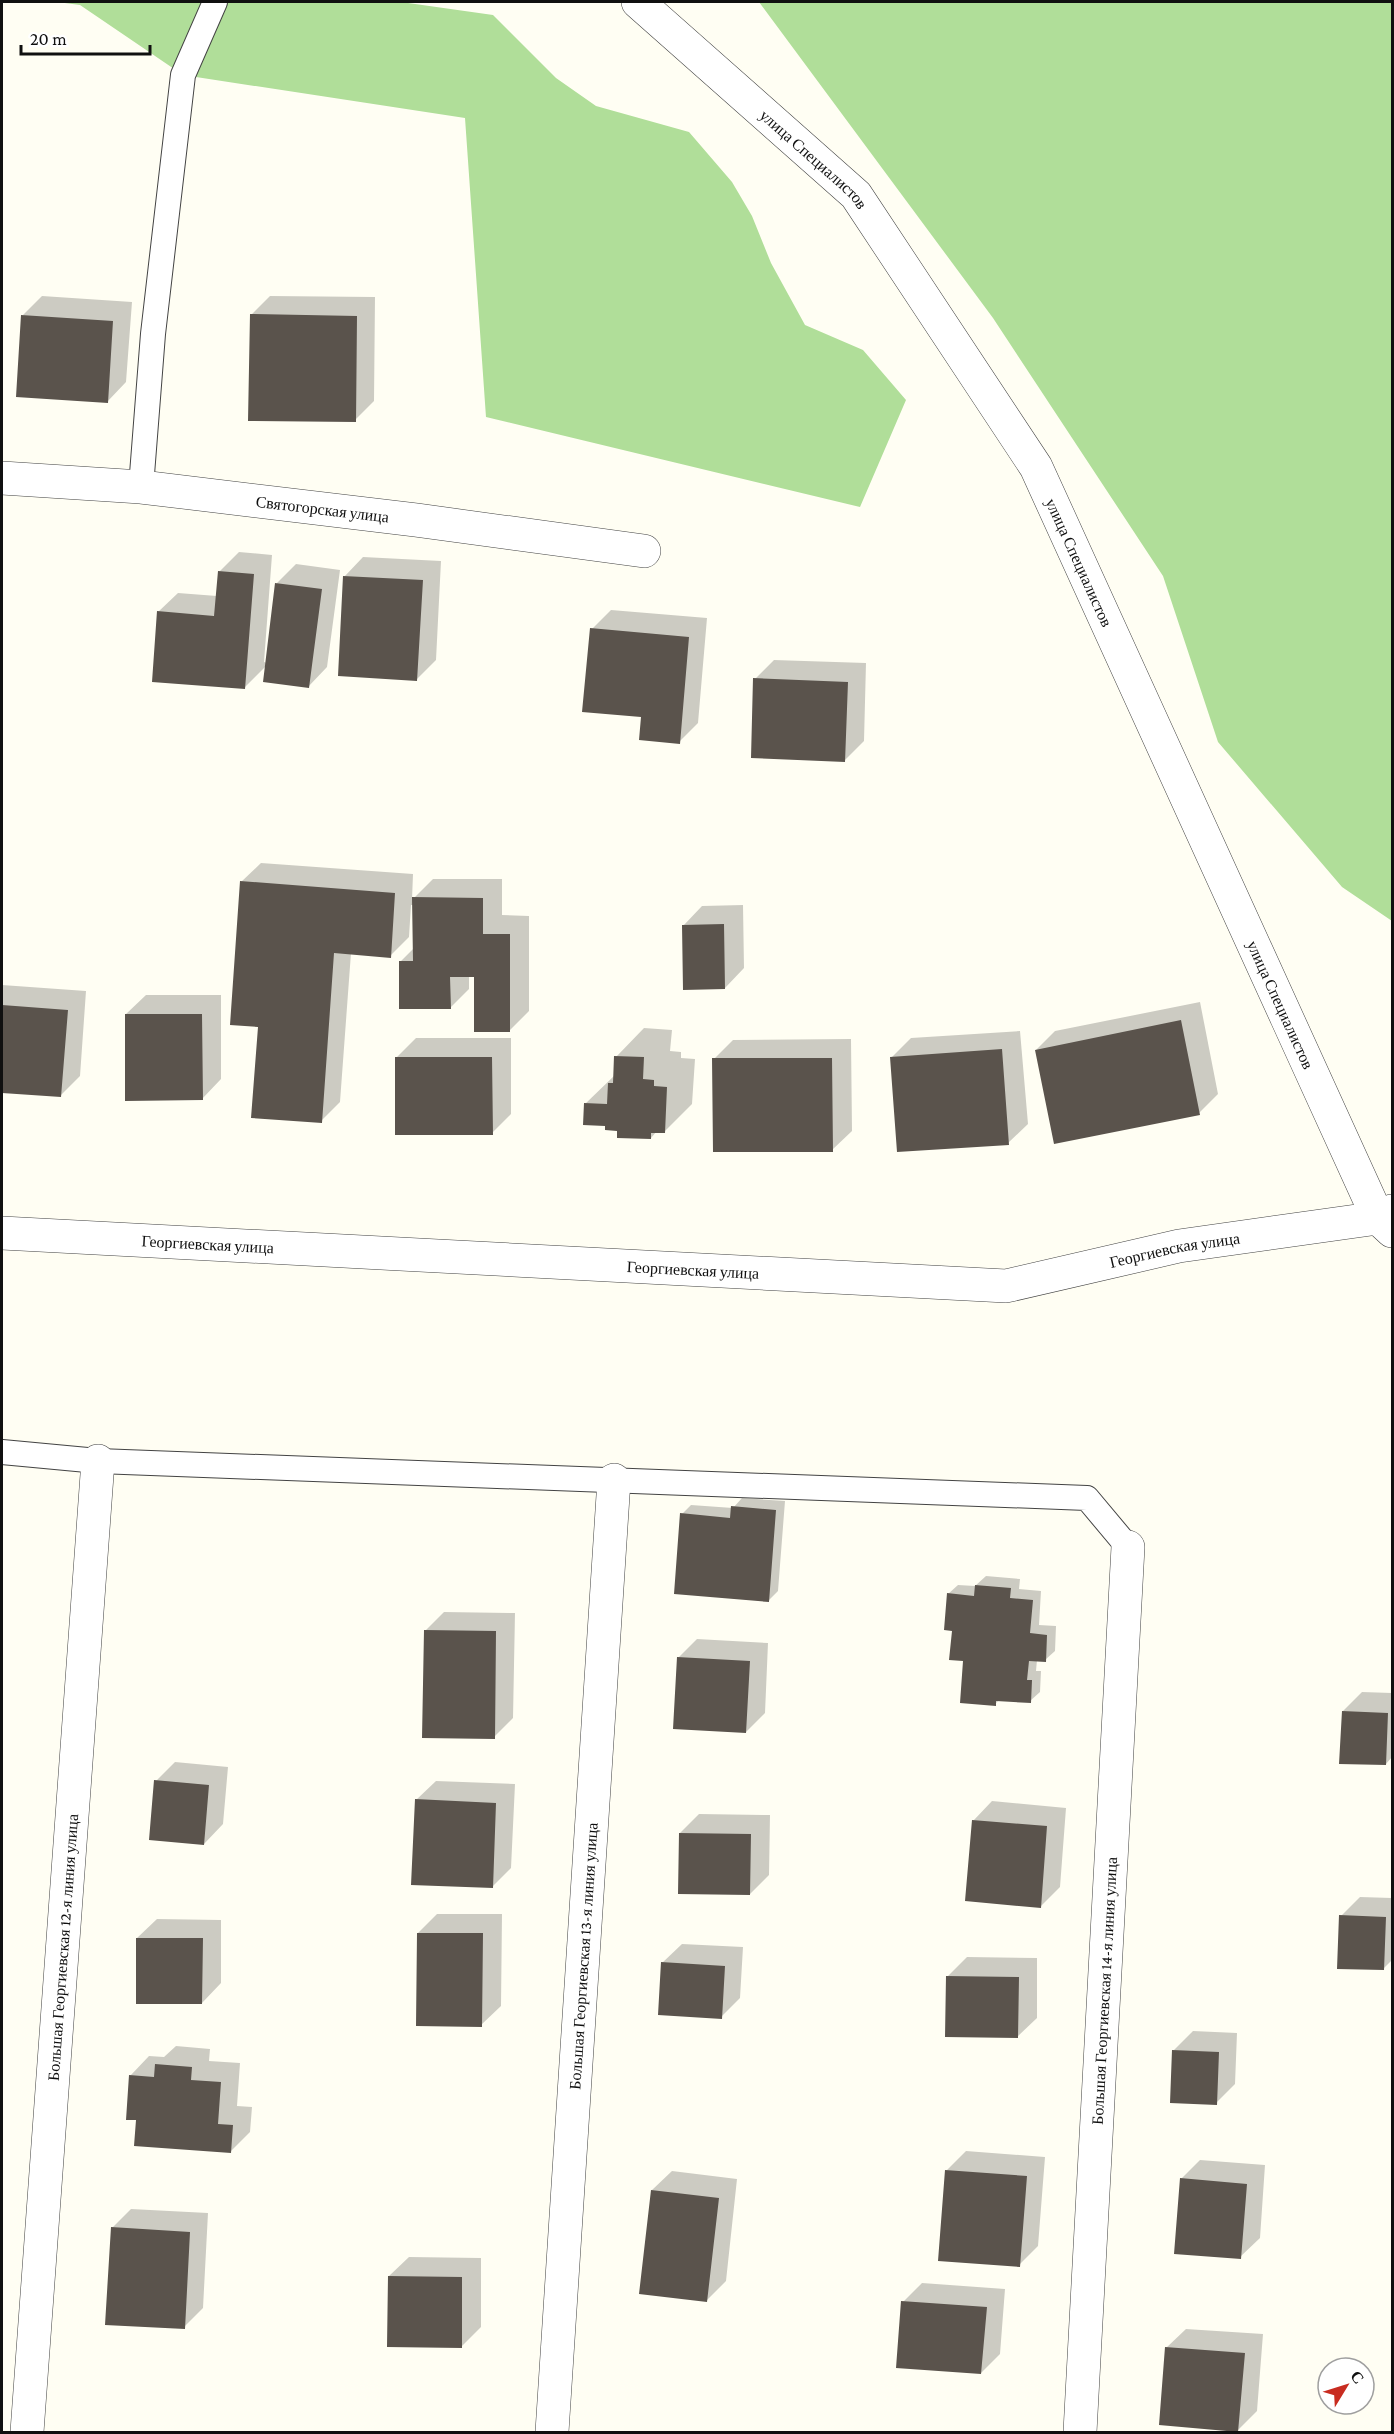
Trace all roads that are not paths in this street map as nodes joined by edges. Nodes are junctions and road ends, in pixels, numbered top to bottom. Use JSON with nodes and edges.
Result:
{"nodes":[{"id":1,"x":215,"y":2,"type":"edge"},
{"id":2,"x":638,"y":2,"type":"edge"},
{"id":3,"x":2,"y":478,"type":"edge"},
{"id":4,"x":141,"y":487,"type":"junction"},
{"id":5,"x":644,"y":551,"type":"dead end"},
{"id":6,"x":1388,"y":1220,"type":"edge"},
{"id":7,"x":2,"y":1233,"type":"edge"},
{"id":8,"x":2,"y":1452,"type":"edge"},
{"id":9,"x":98,"y":1461,"type":"junction"},
{"id":10,"x":614,"y":1480,"type":"junction"},
{"id":11,"x":1128,"y":1547,"type":"joint"},
{"id":12,"x":27,"y":2433,"type":"edge"},
{"id":13,"x":552,"y":2433,"type":"edge"},
{"id":14,"x":1080,"y":2433,"type":"edge"}],
"edges":[{"from":1,"to":4,"type":"lane"},
{"from":2,"to":6,"type":"street","name":"улица Специалистов"},
{"from":3,"to":4,"type":"street","name":"Святогорская улица"},
{"from":4,"to":5,"type":"street","name":"Святогорская улица"},
{"from":6,"to":7,"type":"street","name":"Георгиевская улица"},
{"from":8,"to":9,"type":"lane"},
{"from":9,"to":10,"type":"lane"},
{"from":9,"to":12,"type":"street","name":"Большая Георгиевская 12-я линия улица"},
{"from":10,"to":11,"type":"lane"},
{"from":10,"to":13,"type":"street","name":"Большая Георгиевская 13-я линия улица"},
{"from":11,"to":14,"type":"street","name":"Большая Георгиевская 14-я линия улица"}]}
